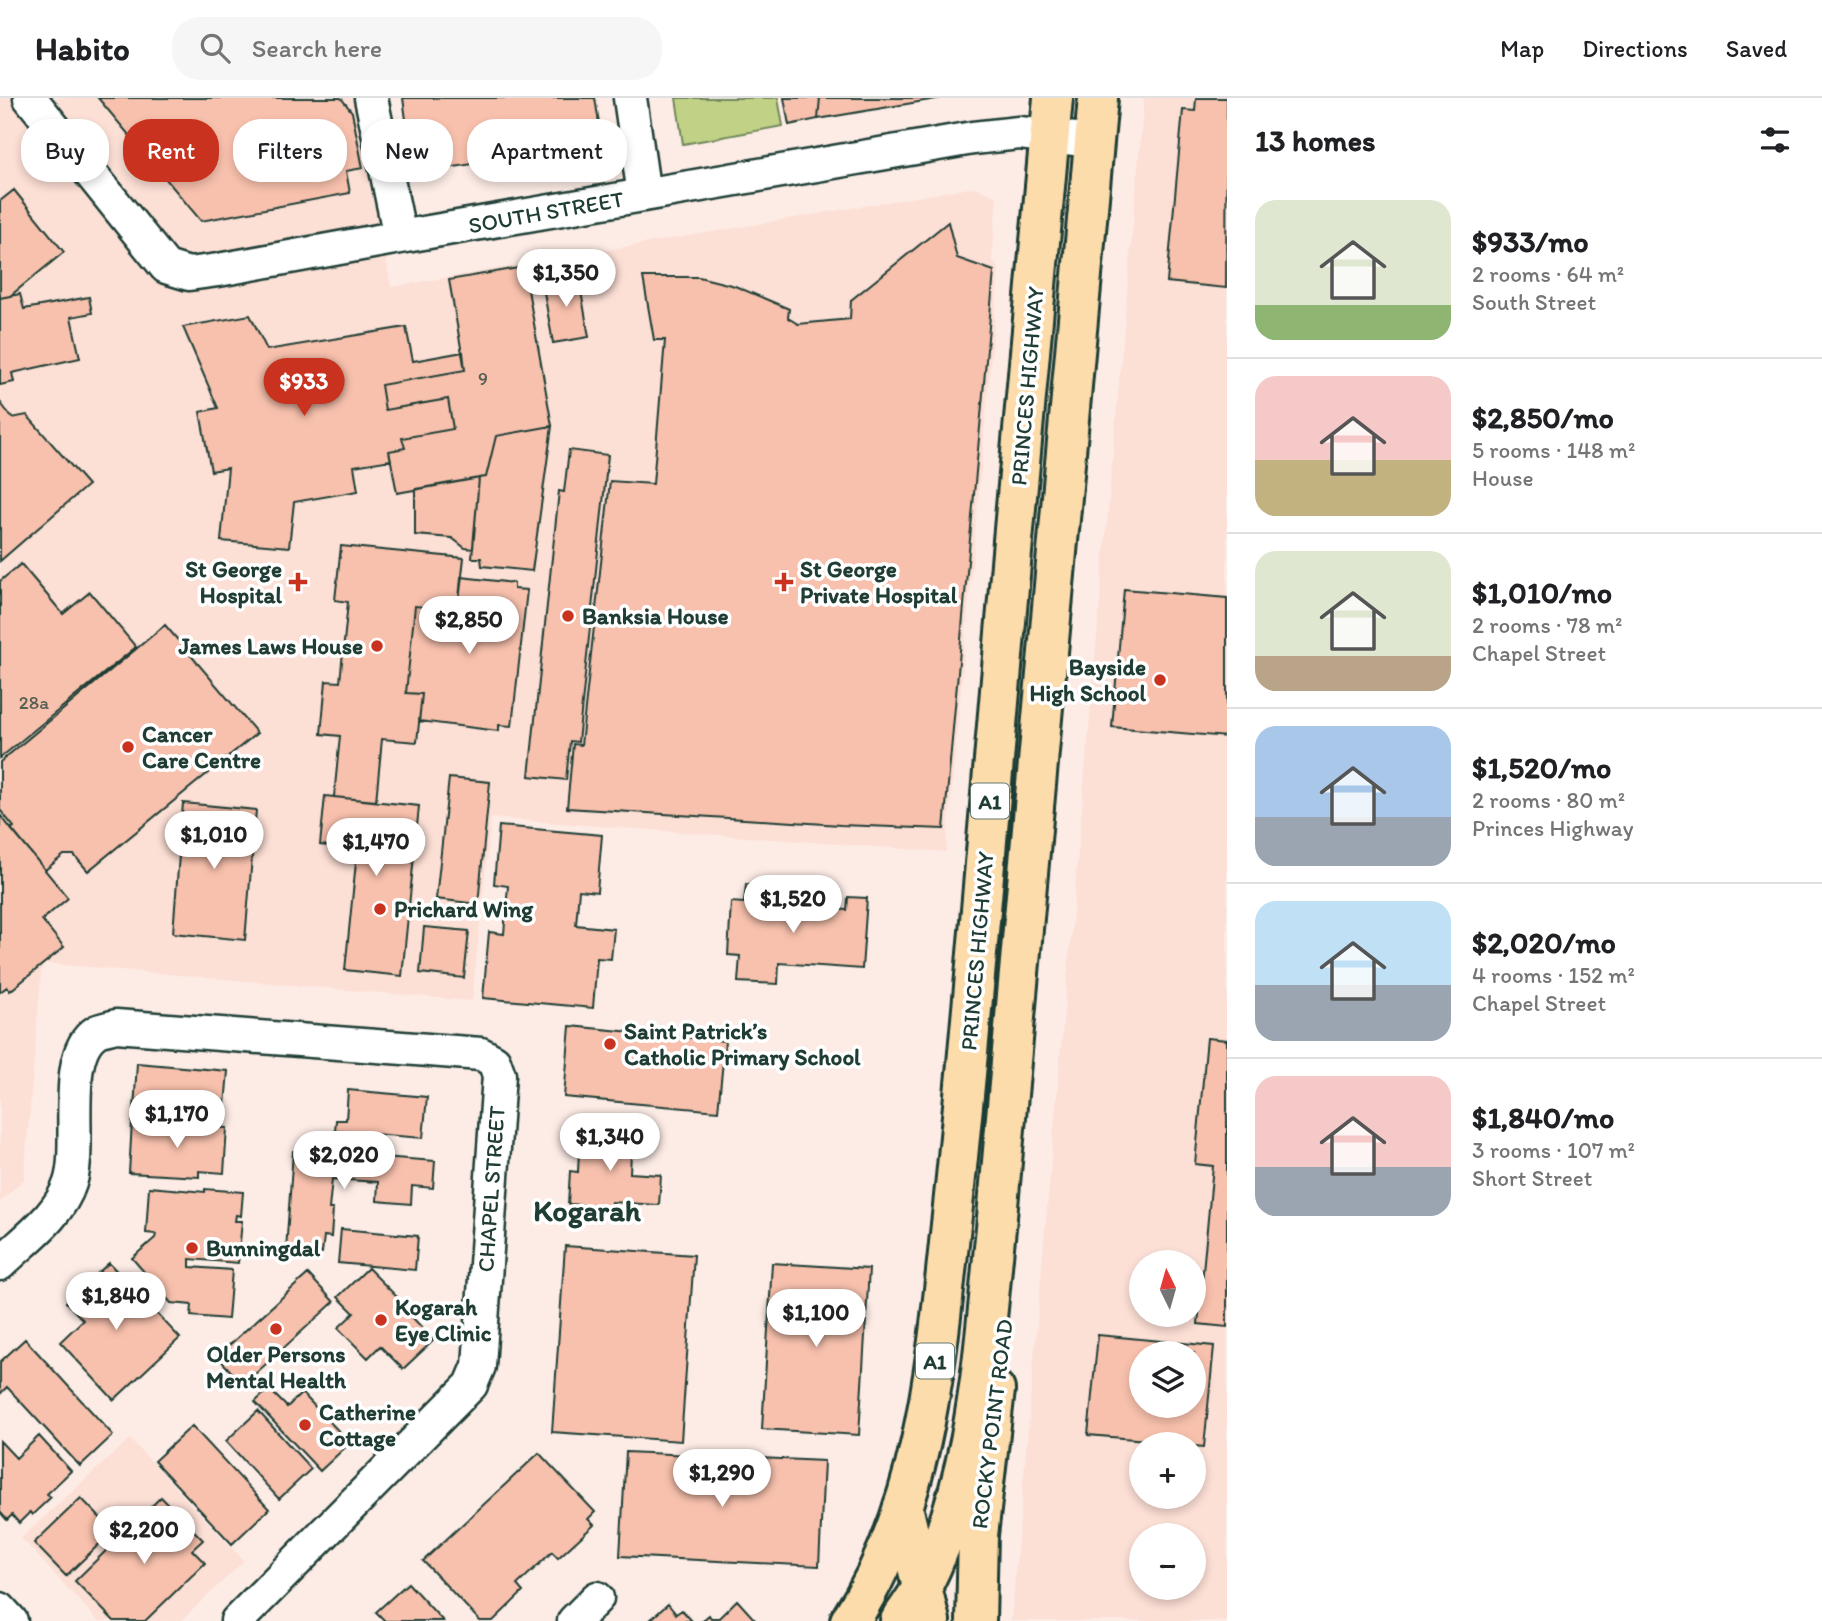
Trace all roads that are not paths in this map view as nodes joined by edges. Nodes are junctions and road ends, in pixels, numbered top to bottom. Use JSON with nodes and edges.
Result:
{"nodes":[{"id":1,"x":30,"y":98,"type":"edge"},
{"id":2,"x":371,"y":98,"type":"edge"},
{"id":3,"x":630,"y":98,"type":"edge"},
{"id":4,"x":1053,"y":98,"type":"edge"},
{"id":5,"x":1098,"y":98,"type":"edge"},
{"id":6,"x":1049,"y":136,"type":"junction"},
{"id":7,"x":1094,"y":141,"type":"junction"},
{"id":8,"x":644,"y":195,"type":"junction"},
{"id":9,"x":400,"y":237,"type":"junction"},
{"id":10,"x":996,"y":1227,"type":"junction"},
{"id":11,"x":0,"y":1264,"type":"edge"},
{"id":12,"x":903,"y":1507,"type":"junction"},
{"id":13,"x":597,"y":1598,"type":"dead end"},
{"id":14,"x":926,"y":1605,"type":"edge"},
{"id":15,"x":0,"y":1609,"type":"edge"},
{"id":16,"x":11,"y":1621,"type":"edge"},
{"id":17,"x":237,"y":1621,"type":"edge"},
{"id":18,"x":574,"y":1621,"type":"edge"},
{"id":19,"x":850,"y":1621,"type":"edge"},
{"id":20,"x":900,"y":1621,"type":"edge"},
{"id":21,"x":976,"y":1621,"type":"edge"}],
"edges":[{"from":1,"to":9,"type":"street","name":"SOUTH STREET"},
{"from":2,"to":9,"type":"street"},
{"from":3,"to":8,"type":"street"},
{"from":4,"to":6,"type":"main road","name":"PRINCES HIGHWAY","number":"A1"},
{"from":5,"to":7,"type":"main road","name":"PRINCES HIGHWAY","number":"A1"},
{"from":6,"to":7,"type":"street","name":"SOUTH STREET"},
{"from":6,"to":8,"type":"street","name":"SOUTH STREET"},
{"from":6,"to":12,"type":"main road","name":"PRINCES HIGHWAY","number":"A1"},
{"from":7,"to":10,"type":"main road","name":"PRINCES HIGHWAY","number":"A1"},
{"from":8,"to":9,"type":"street","name":"SOUTH STREET"},
{"from":10,"to":14,"type":"main road","name":"PRINCES HIGHWAY","number":"A1"},
{"from":10,"to":21,"type":"main road","name":"ROCKY POINT ROAD"},
{"from":11,"to":17,"type":"street","name":"CHAPEL STREET"},
{"from":12,"to":14,"type":"main road"},
{"from":12,"to":19,"type":"main road","name":"PRINCES HIGHWAY","number":"A1"},
{"from":13,"to":18,"type":"street"},
{"from":14,"to":20,"type":"main road","name":"PRINCES HIGHWAY","number":"A1"},
{"from":15,"to":16,"type":"street"}]}
